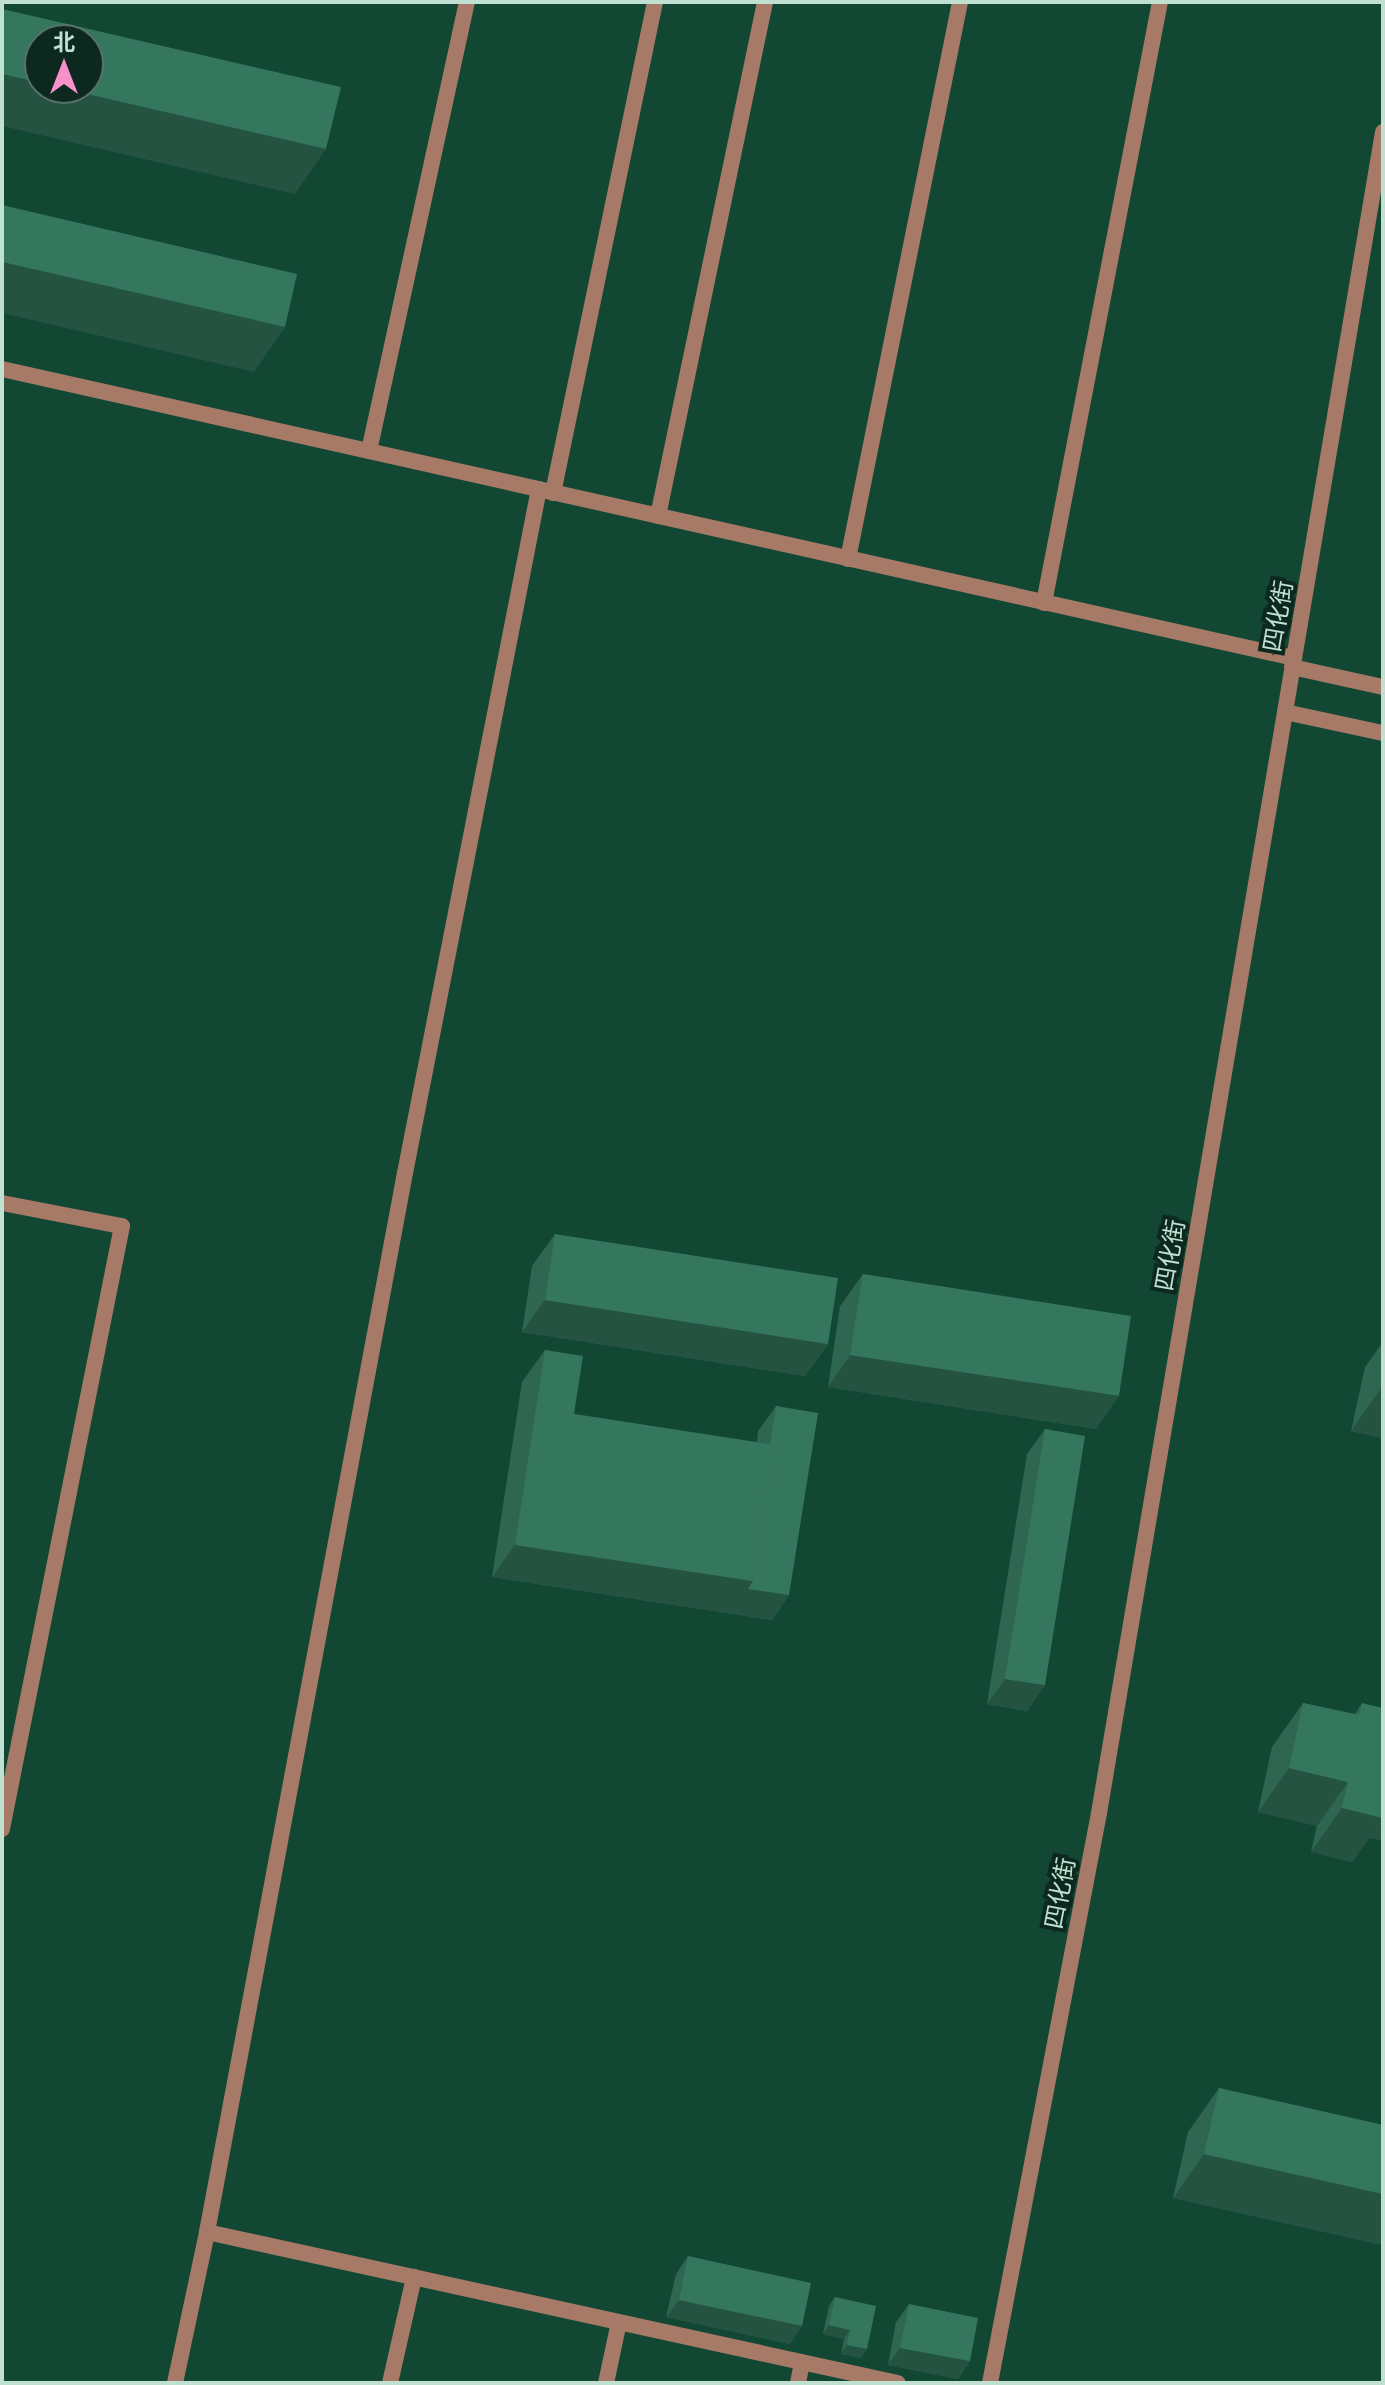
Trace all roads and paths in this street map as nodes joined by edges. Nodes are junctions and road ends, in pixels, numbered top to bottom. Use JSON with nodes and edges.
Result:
{"nodes":[{"id":1,"x":467,"y":2,"type":"edge"},
{"id":2,"x":655,"y":2,"type":"edge"},
{"id":3,"x":765,"y":2,"type":"edge"},
{"id":4,"x":960,"y":2,"type":"edge"},
{"id":5,"x":1160,"y":2,"type":"edge"},
{"id":6,"x":1383,"y":132,"type":"edge"},
{"id":7,"x":2,"y":369,"type":"edge"},
{"id":8,"x":369,"y":451,"type":"junction"},
{"id":9,"x":546,"y":491,"type":"junction"},
{"id":10,"x":658,"y":516,"type":"junction"},
{"id":11,"x":848,"y":559,"type":"junction"},
{"id":12,"x":1044,"y":603,"type":"junction"},
{"id":13,"x":1293,"y":663,"type":"junction"},
{"id":14,"x":1383,"y":687,"type":"edge"},
{"id":15,"x":1285,"y":712,"type":"junction"},
{"id":16,"x":1383,"y":733,"type":"edge"},
{"id":17,"x":2,"y":1203,"type":"edge"},
{"id":18,"x":2,"y":1829,"type":"edge"},
{"id":19,"x":207,"y":2232,"type":"junction"},
{"id":20,"x":414,"y":2277,"type":"junction"},
{"id":21,"x":619,"y":2322,"type":"junction"},
{"id":22,"x":802,"y":2362,"type":"junction"},
{"id":23,"x":175,"y":2383,"type":"edge"},
{"id":24,"x":390,"y":2383,"type":"edge"},
{"id":25,"x":606,"y":2383,"type":"edge"},
{"id":26,"x":798,"y":2383,"type":"edge"},
{"id":27,"x":898,"y":2383,"type":"edge"},
{"id":28,"x":990,"y":2383,"type":"edge"}],
"edges":[{"from":1,"to":8,"type":"street"},
{"from":2,"to":9,"type":"street"},
{"from":3,"to":10,"type":"street"},
{"from":4,"to":11,"type":"street"},
{"from":5,"to":12,"type":"street"},
{"from":6,"to":13,"type":"street","name":"四化街"},
{"from":7,"to":8,"type":"street"},
{"from":8,"to":9,"type":"street"},
{"from":9,"to":10,"type":"street"},
{"from":9,"to":19,"type":"street"},
{"from":10,"to":11,"type":"street"},
{"from":11,"to":12,"type":"street"},
{"from":12,"to":13,"type":"street"},
{"from":13,"to":14,"type":"street"},
{"from":13,"to":15,"type":"street","name":"四化街"},
{"from":15,"to":16,"type":"street"},
{"from":15,"to":28,"type":"street","name":"四化街"},
{"from":17,"to":18,"type":"street"},
{"from":19,"to":20,"type":"street"},
{"from":19,"to":23,"type":"street"},
{"from":20,"to":21,"type":"street"},
{"from":20,"to":24,"type":"street"},
{"from":21,"to":22,"type":"street"},
{"from":21,"to":25,"type":"street"},
{"from":22,"to":26,"type":"street"},
{"from":22,"to":27,"type":"street"}]}
